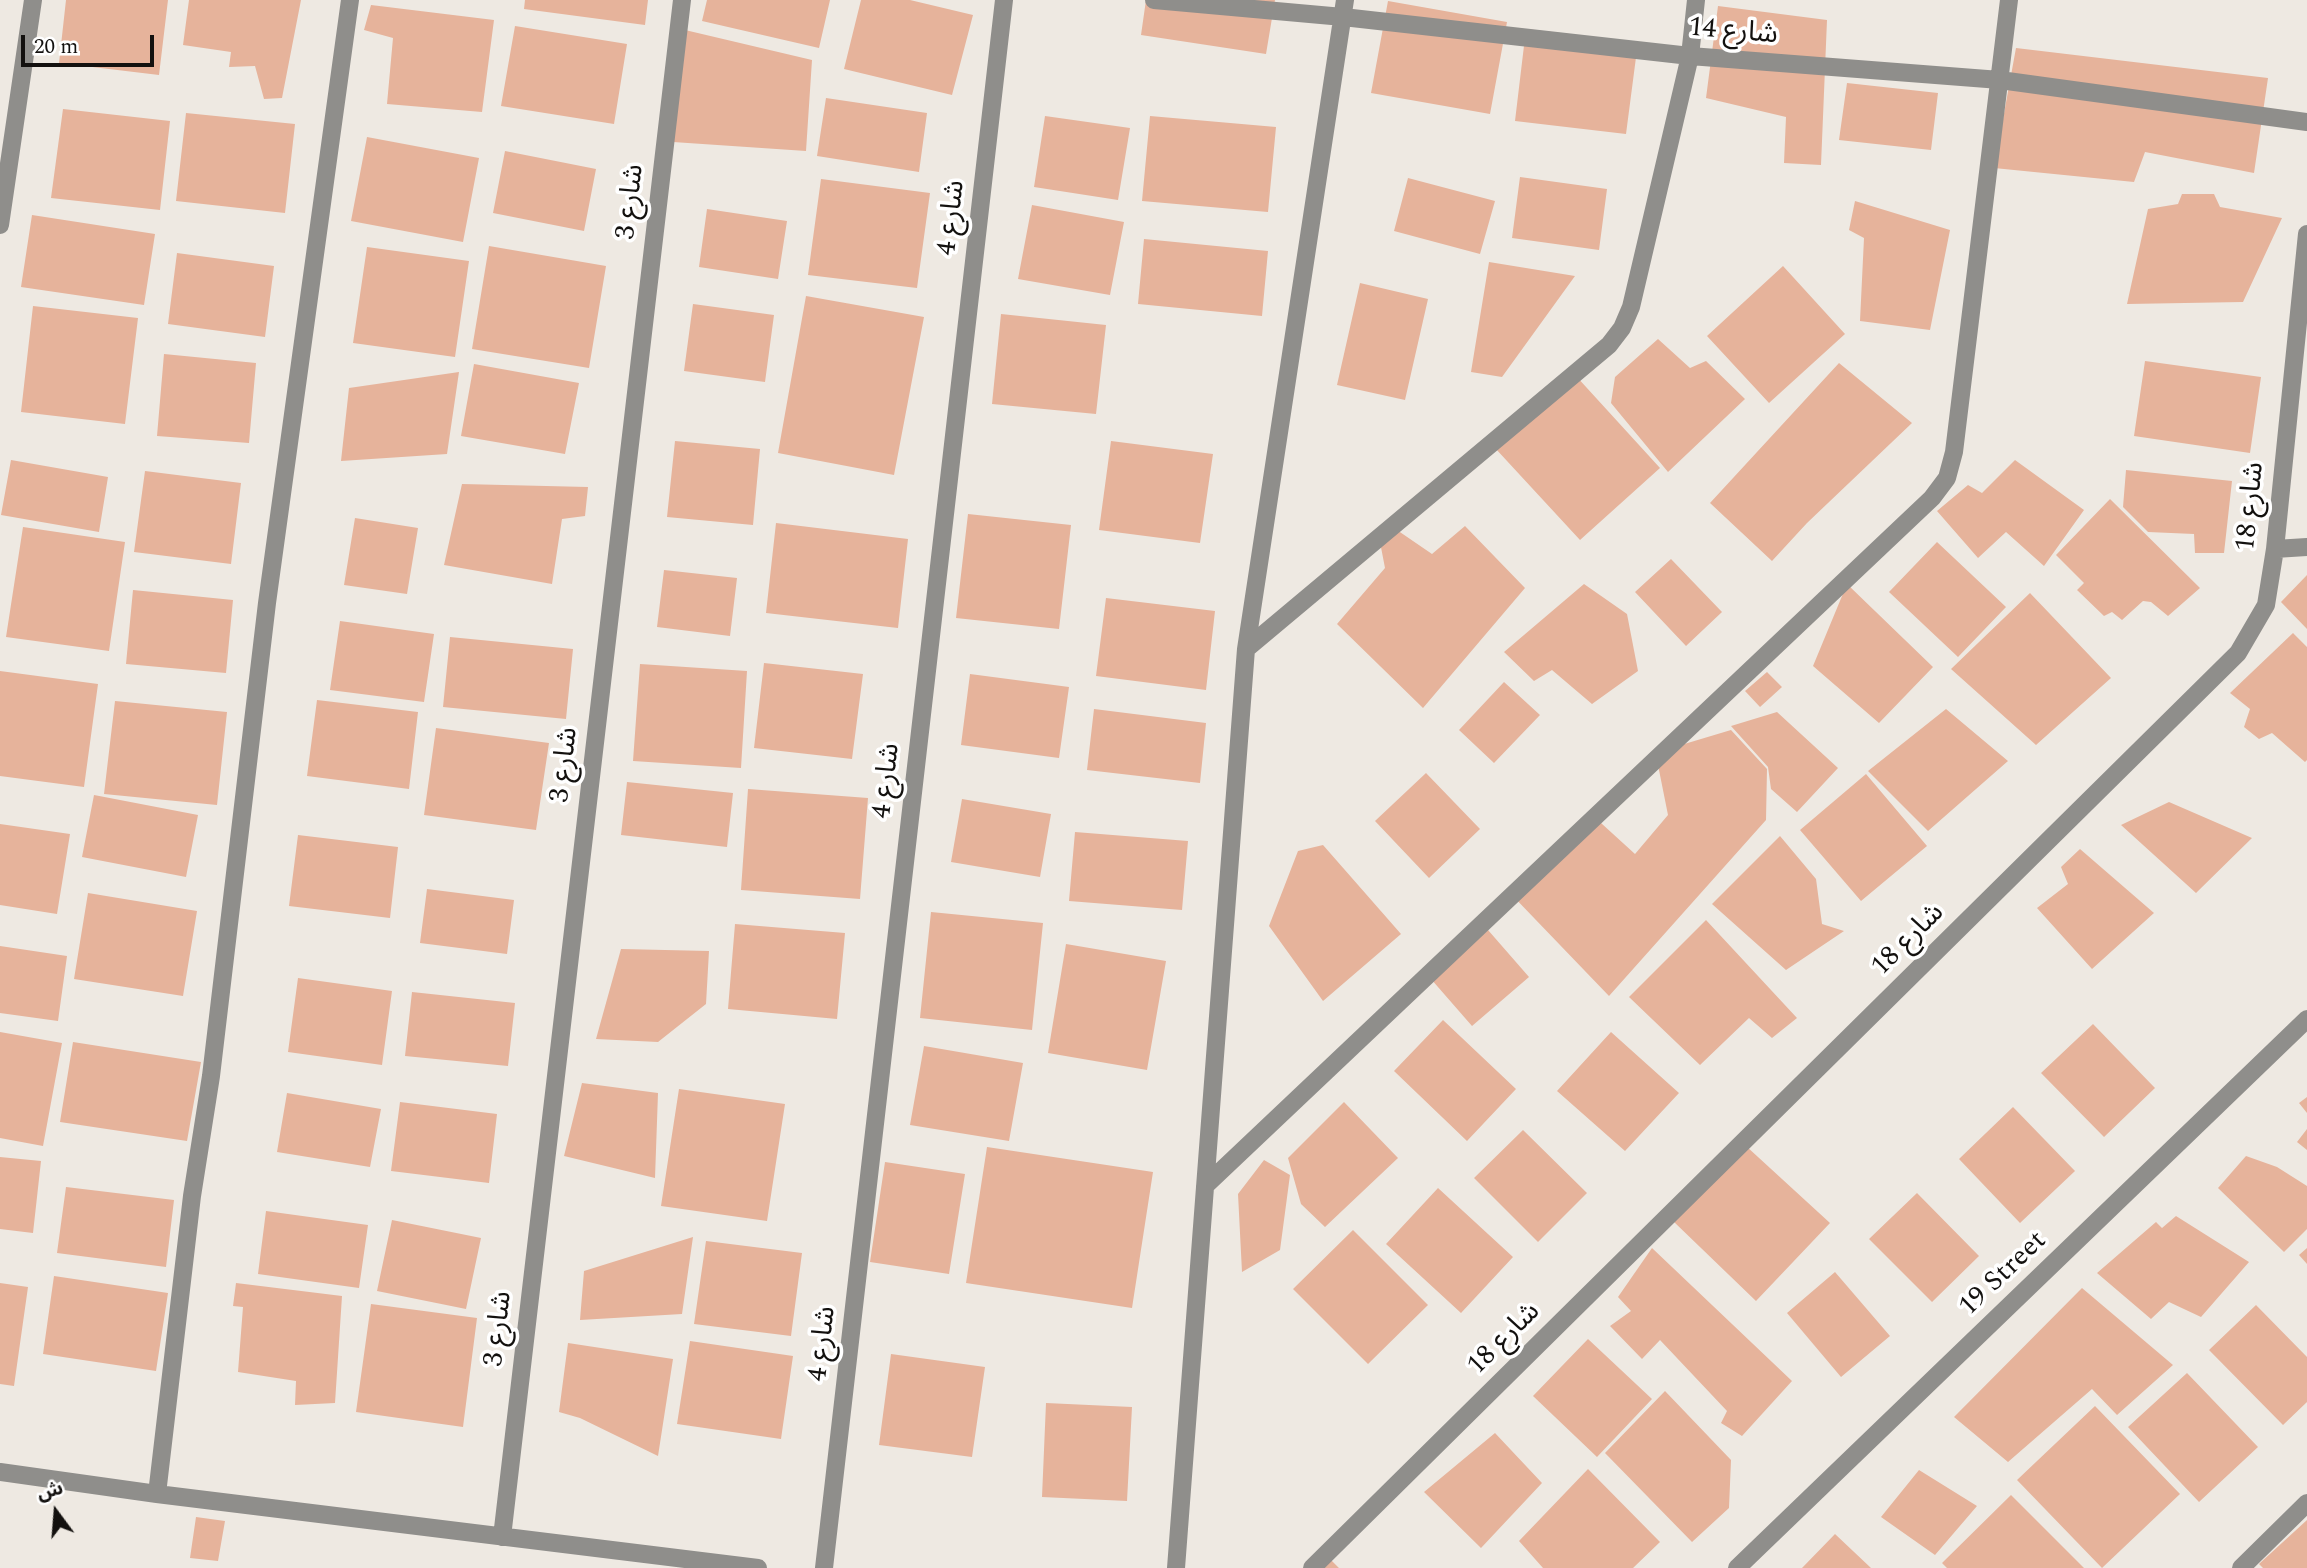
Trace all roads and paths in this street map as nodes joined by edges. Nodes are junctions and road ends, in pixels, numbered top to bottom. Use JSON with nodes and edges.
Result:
{"nodes":[{"id":1,"x":33,"y":0,"type":"edge"},
{"id":2,"x":350,"y":0,"type":"edge"},
{"id":3,"x":682,"y":0,"type":"edge"},
{"id":4,"x":1004,"y":0,"type":"edge"},
{"id":5,"x":1154,"y":0,"type":"edge"},
{"id":6,"x":1696,"y":0,"type":"edge"},
{"id":7,"x":2009,"y":0,"type":"edge"},
{"id":8,"x":1344,"y":8,"type":"edge"},
{"id":9,"x":1690,"y":56,"type":"junction"},
{"id":10,"x":2000,"y":80,"type":"junction"},
{"id":11,"x":2307,"y":122,"type":"edge"},
{"id":12,"x":0,"y":225,"type":"edge"},
{"id":13,"x":2307,"y":234,"type":"edge"},
{"id":14,"x":2307,"y":547,"type":"edge"},
{"id":15,"x":2275,"y":549,"type":"junction"},
{"id":16,"x":1246,"y":649,"type":"junction"},
{"id":17,"x":2307,"y":1019,"type":"edge"},
{"id":18,"x":1205,"y":1186,"type":"junction"},
{"id":19,"x":0,"y":1472,"type":"edge"},
{"id":20,"x":157,"y":1494,"type":"junction"},
{"id":21,"x":2307,"y":1503,"type":"edge"},
{"id":22,"x":502,"y":1537,"type":"junction"},
{"id":23,"x":758,"y":1568,"type":"edge"},
{"id":24,"x":824,"y":1568,"type":"edge"},
{"id":25,"x":1176,"y":1568,"type":"edge"},
{"id":26,"x":1312,"y":1568,"type":"edge"},
{"id":27,"x":1737,"y":1568,"type":"edge"},
{"id":28,"x":2241,"y":1568,"type":"edge"}],
"edges":[{"from":1,"to":12,"type":"street"},
{"from":2,"to":20,"type":"street"},
{"from":3,"to":22,"type":"street","name":"شارع 3"},
{"from":4,"to":24,"type":"street","name":"شارع 4"},
{"from":5,"to":8,"type":"street","name":"شارع 14"},
{"from":6,"to":9,"type":"street"},
{"from":7,"to":10,"type":"street"},
{"from":8,"to":9,"type":"street","name":"شارع 14"},
{"from":8,"to":16,"type":"street"},
{"from":9,"to":10,"type":"street","name":"شارع 14"},
{"from":9,"to":16,"type":"street"},
{"from":10,"to":11,"type":"street","name":"شارع 14"},
{"from":10,"to":18,"type":"street"},
{"from":13,"to":15,"type":"street","name":"شارع 18"},
{"from":14,"to":15,"type":"street"},
{"from":15,"to":26,"type":"street","name":"شارع 18"},
{"from":16,"to":18,"type":"street"},
{"from":17,"to":27,"type":"street","name":"19 Street"},
{"from":18,"to":25,"type":"street"},
{"from":19,"to":20,"type":"street"},
{"from":20,"to":22,"type":"street"},
{"from":21,"to":28,"type":"street"},
{"from":22,"to":23,"type":"street"}]}
